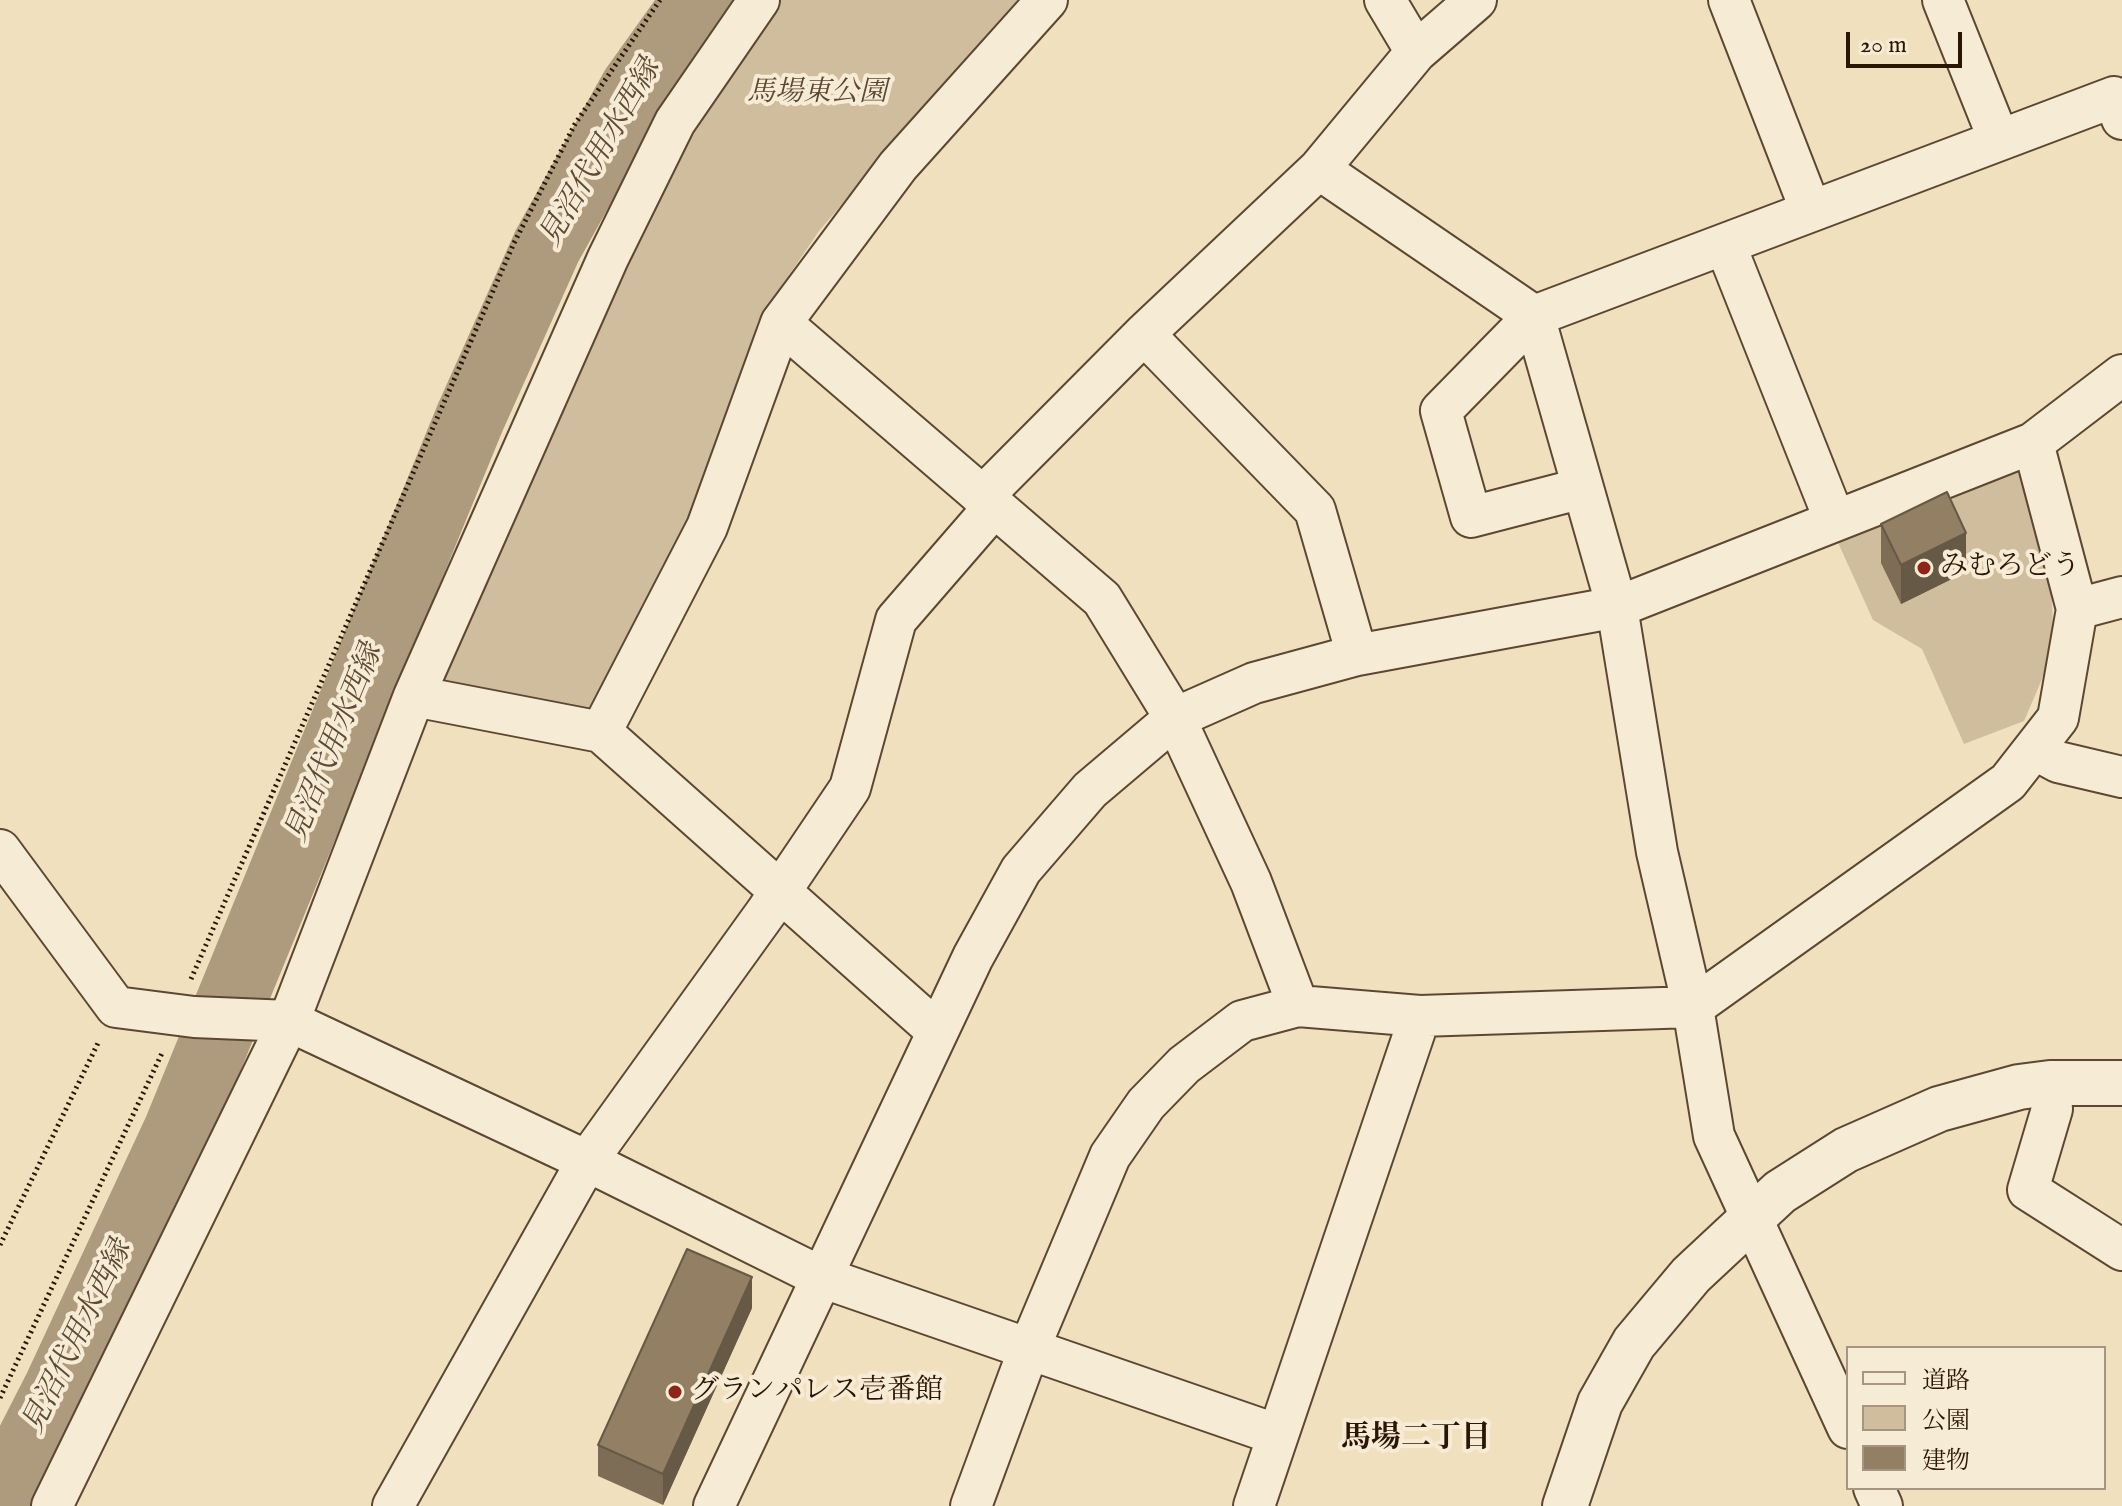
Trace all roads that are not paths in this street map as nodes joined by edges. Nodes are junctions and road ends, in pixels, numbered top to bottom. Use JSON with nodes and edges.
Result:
{"nodes":[{"id":1,"x":759,"y":0,"type":"edge"},
{"id":2,"x":1047,"y":0,"type":"edge"},
{"id":3,"x":1385,"y":0,"type":"edge"},
{"id":4,"x":1476,"y":0,"type":"edge"},
{"id":5,"x":1729,"y":0,"type":"edge"},
{"id":6,"x":1943,"y":0,"type":"edge"},
{"id":7,"x":1416,"y":52,"type":"junction"},
{"id":8,"x":2122,"y":119,"type":"edge"},
{"id":9,"x":1999,"y":140,"type":"junction"},
{"id":10,"x":1319,"y":169,"type":"junction"},
{"id":11,"x":1811,"y":211,"type":"junction"},
{"id":12,"x":1725,"y":244,"type":"junction"},
{"id":13,"x":1534,"y":316,"type":"junction"},
{"id":14,"x":781,"y":323,"type":"junction"},
{"id":15,"x":1144,"y":334,"type":"junction"},
{"id":16,"x":2122,"y":375,"type":"edge"},
{"id":17,"x":2033,"y":443,"type":"junction"},
{"id":18,"x":1583,"y":488,"type":"junction"},
{"id":19,"x":988,"y":502,"type":"junction"},
{"id":20,"x":1835,"y":521,"type":"junction"},
{"id":21,"x":2122,"y":597,"type":"edge"},
{"id":22,"x":1617,"y":607,"type":"junction"},
{"id":23,"x":2077,"y":609,"type":"junction"},
{"id":24,"x":1357,"y":655,"type":"junction"},
{"id":25,"x":414,"y":696,"type":"junction"},
{"id":26,"x":1175,"y":718,"type":"junction"},
{"id":27,"x":601,"y":732,"type":"junction"},
{"id":28,"x":2034,"y":749,"type":"junction"},
{"id":29,"x":2122,"y":777,"type":"edge"},
{"id":30,"x":0,"y":850,"type":"edge"},
{"id":31,"x":780,"y":891,"type":"junction"},
{"id":32,"x":1298,"y":1006,"type":"junction"},
{"id":33,"x":1693,"y":1007,"type":"junction"},
{"id":34,"x":1420,"y":1016,"type":"junction"},
{"id":35,"x":289,"y":1021,"type":"junction"},
{"id":36,"x":937,"y":1031,"type":"junction"},
{"id":37,"x":2050,"y":1083,"type":"junction"},
{"id":38,"x":2122,"y":1083,"type":"edge"},
{"id":39,"x":587,"y":1161,"type":"junction"},
{"id":40,"x":1753,"y":1219,"type":"junction"},
{"id":41,"x":2122,"y":1250,"type":"edge"},
{"id":42,"x":821,"y":1277,"type":"junction"},
{"id":43,"x":1029,"y":1349,"type":"junction"},
{"id":44,"x":1846,"y":1424,"type":"edge"},
{"id":45,"x":1278,"y":1435,"type":"junction"},
{"id":46,"x":52,"y":1506,"type":"edge"},
{"id":47,"x":393,"y":1506,"type":"edge"},
{"id":48,"x":714,"y":1506,"type":"edge"},
{"id":49,"x":971,"y":1506,"type":"edge"},
{"id":50,"x":1254,"y":1506,"type":"edge"},
{"id":51,"x":1565,"y":1506,"type":"edge"}],
"edges":[{"from":1,"to":25,"type":"street"},
{"from":2,"to":14,"type":"street"},
{"from":3,"to":7,"type":"street"},
{"from":4,"to":7,"type":"street"},
{"from":5,"to":11,"type":"street"},
{"from":6,"to":9,"type":"street"},
{"from":7,"to":10,"type":"street"},
{"from":8,"to":9,"type":"street"},
{"from":9,"to":11,"type":"street"},
{"from":10,"to":13,"type":"street"},
{"from":10,"to":15,"type":"street"},
{"from":11,"to":12,"type":"street"},
{"from":12,"to":13,"type":"street"},
{"from":12,"to":20,"type":"street"},
{"from":13,"to":18,"type":"street"},
{"from":13,"to":18,"type":"street"},
{"from":14,"to":19,"type":"street"},
{"from":14,"to":27,"type":"street"},
{"from":15,"to":19,"type":"street"},
{"from":15,"to":24,"type":"street"},
{"from":16,"to":17,"type":"street"},
{"from":17,"to":20,"type":"street"},
{"from":17,"to":23,"type":"street"},
{"from":18,"to":22,"type":"street"},
{"from":19,"to":26,"type":"street"},
{"from":19,"to":31,"type":"street"},
{"from":20,"to":22,"type":"street"},
{"from":21,"to":23,"type":"street"},
{"from":22,"to":24,"type":"street"},
{"from":22,"to":33,"type":"street"},
{"from":23,"to":28,"type":"street"},
{"from":24,"to":26,"type":"street"},
{"from":25,"to":27,"type":"street"},
{"from":25,"to":35,"type":"street"},
{"from":26,"to":32,"type":"street"},
{"from":26,"to":36,"type":"street"},
{"from":27,"to":31,"type":"street"},
{"from":28,"to":29,"type":"street"},
{"from":28,"to":33,"type":"street"},
{"from":30,"to":35,"type":"street"},
{"from":31,"to":36,"type":"street"},
{"from":31,"to":39,"type":"street"},
{"from":32,"to":34,"type":"street"},
{"from":32,"to":43,"type":"street"},
{"from":33,"to":34,"type":"street"},
{"from":33,"to":40,"type":"street"},
{"from":34,"to":45,"type":"street"},
{"from":35,"to":39,"type":"street"},
{"from":35,"to":46,"type":"street"},
{"from":36,"to":42,"type":"street"},
{"from":37,"to":38,"type":"street"},
{"from":37,"to":40,"type":"street"},
{"from":37,"to":41,"type":"street"},
{"from":39,"to":42,"type":"street"},
{"from":39,"to":47,"type":"street"},
{"from":40,"to":44,"type":"street"},
{"from":40,"to":51,"type":"street"},
{"from":42,"to":43,"type":"street"},
{"from":42,"to":48,"type":"street"},
{"from":43,"to":45,"type":"street"},
{"from":43,"to":49,"type":"street"},
{"from":45,"to":50,"type":"street"}]}
